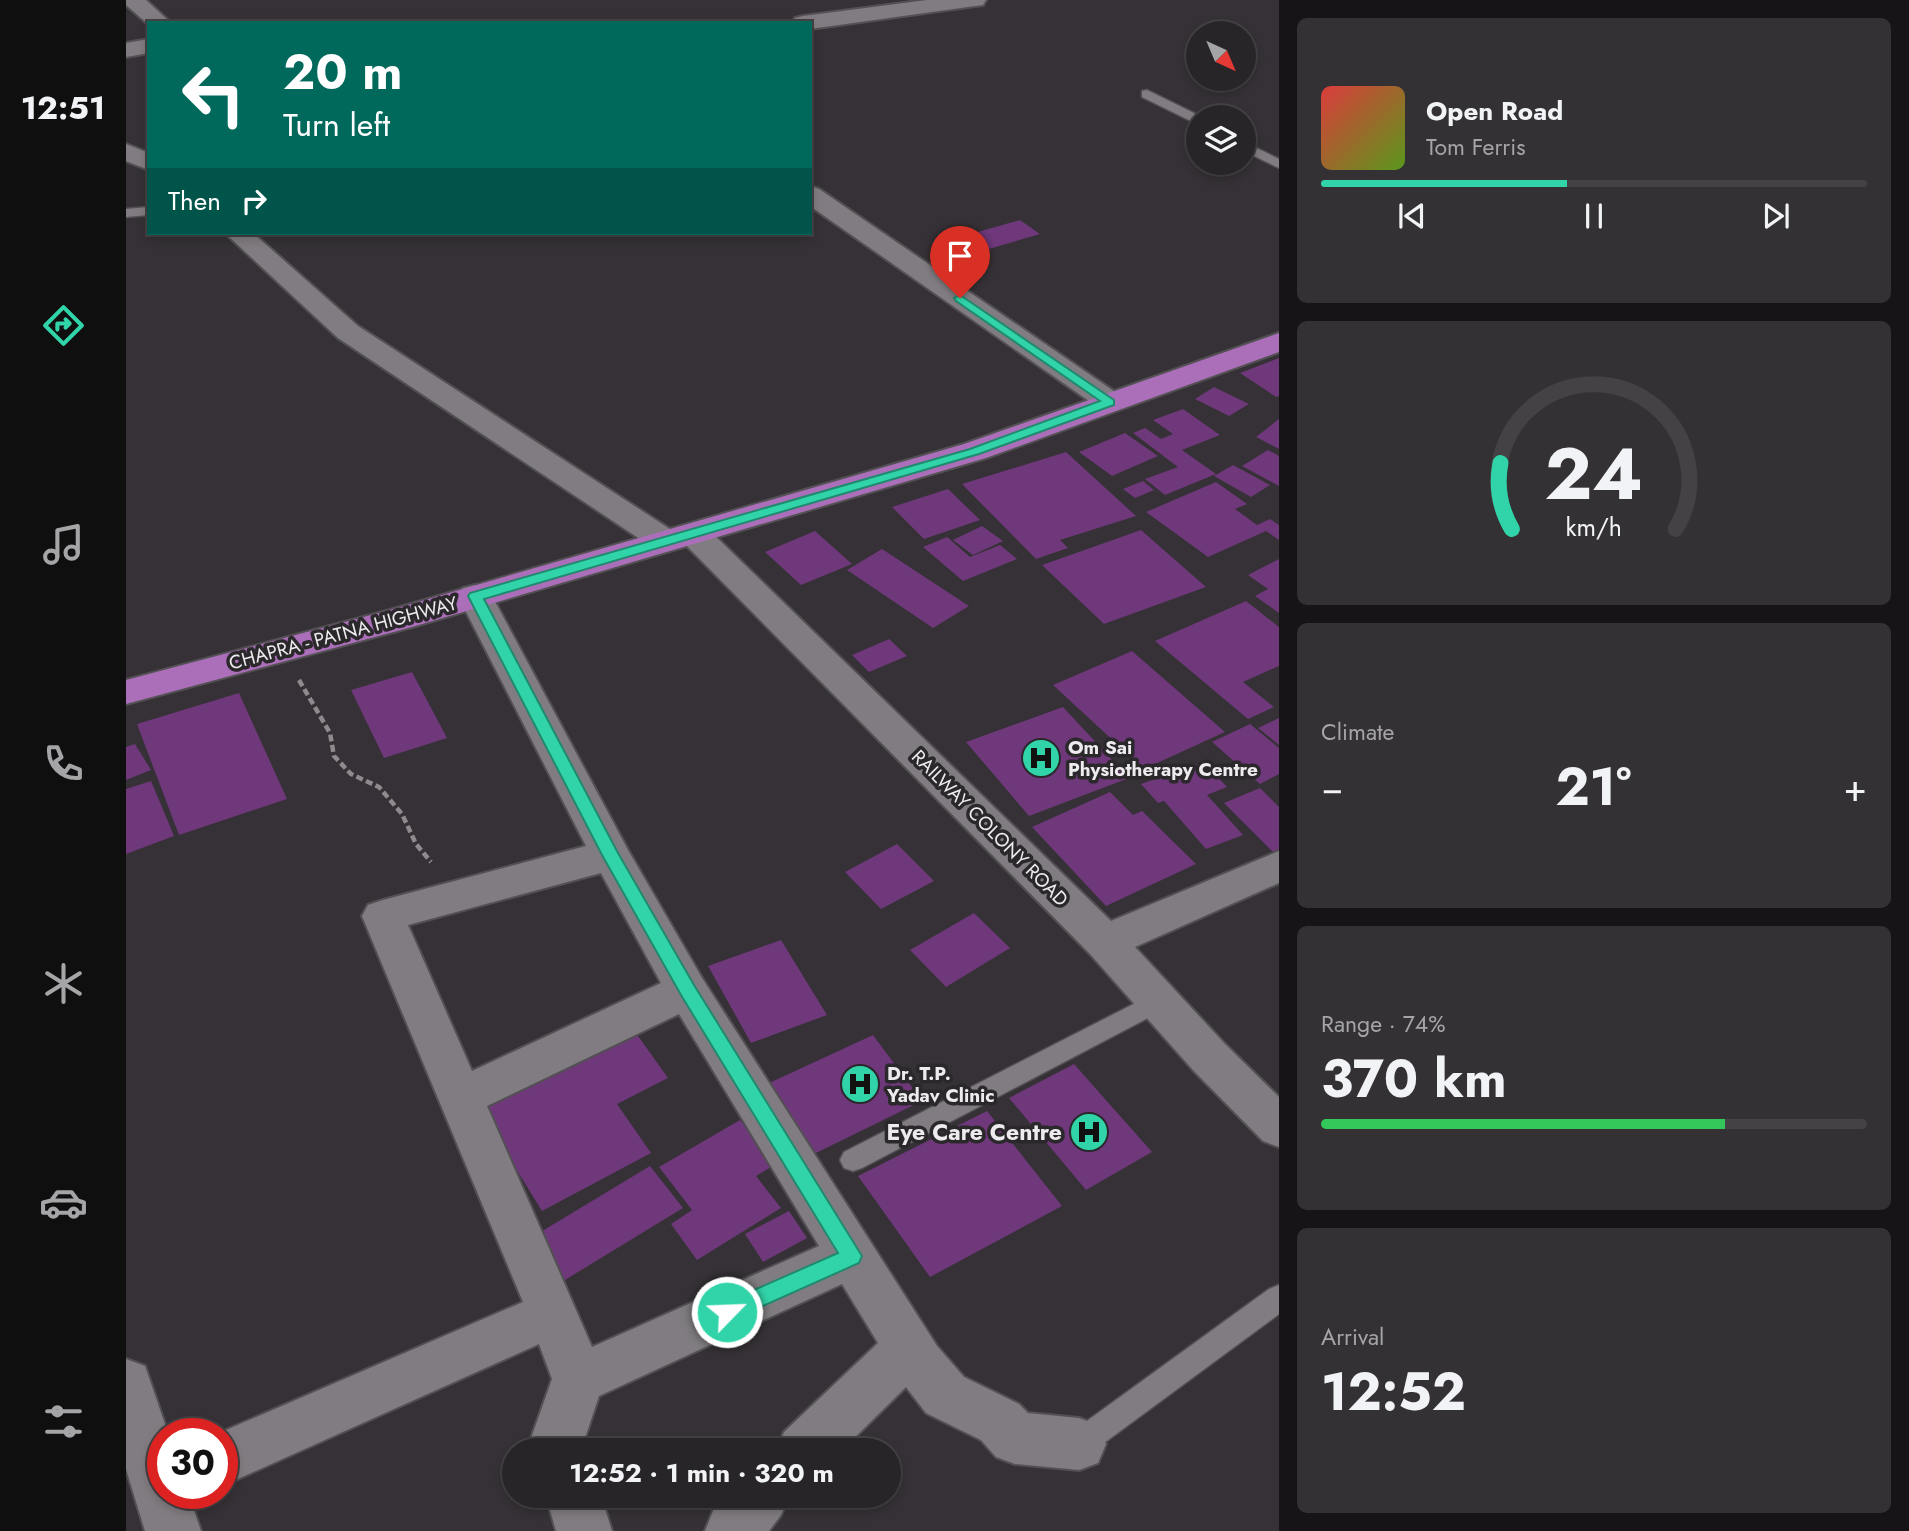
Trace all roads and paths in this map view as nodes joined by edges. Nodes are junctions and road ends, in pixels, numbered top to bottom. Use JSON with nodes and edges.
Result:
{"nodes":[{"id":1,"x":134,"y":0,"type":"edge"},
{"id":2,"x":975,"y":0,"type":"edge"},
{"id":3,"x":158,"y":21,"type":"edge"},
{"id":4,"x":812,"y":22,"type":"edge"},
{"id":5,"x":147,"y":46,"type":"edge"},
{"id":6,"x":126,"y":50,"type":"edge"},
{"id":7,"x":1147,"y":94,"type":"dead end"},
{"id":8,"x":1186,"y":114,"type":"edge"},
{"id":9,"x":126,"y":151,"type":"edge"},
{"id":10,"x":1256,"y":152,"type":"edge"},
{"id":11,"x":147,"y":162,"type":"edge"},
{"id":12,"x":1279,"y":164,"type":"edge"},
{"id":13,"x":812,"y":195,"type":"edge"},
{"id":14,"x":147,"y":211,"type":"edge"},
{"id":15,"x":126,"y":213,"type":"edge"},
{"id":16,"x":240,"y":235,"type":"edge"},
{"id":17,"x":1279,"y":342,"type":"edge"},
{"id":18,"x":1110,"y":402,"type":"junction"},
{"id":19,"x":679,"y":537,"type":"junction"},
{"id":20,"x":475,"y":596,"type":"junction"},
{"id":21,"x":287,"y":650,"type":"junction"},
{"id":22,"x":126,"y":692,"type":"edge"},
{"id":23,"x":611,"y":855,"type":"junction"},
{"id":24,"x":1279,"y":866,"type":"edge"},
{"id":25,"x":445,"y":899,"type":"junction"},
{"id":26,"x":1105,"y":942,"type":"junction"},
{"id":27,"x":687,"y":990,"type":"junction"},
{"id":28,"x":1159,"y":1001,"type":"junction"},
{"id":29,"x":461,"y":1097,"type":"junction"},
{"id":30,"x":1279,"y":1127,"type":"edge"},
{"id":31,"x":853,"y":1160,"type":"dead end"},
{"id":32,"x":851,"y":1256,"type":"junction"},
{"id":33,"x":1279,"y":1298,"type":"edge"},
{"id":34,"x":553,"y":1312,"type":"junction"},
{"id":35,"x":909,"y":1348,"type":"junction"},
{"id":36,"x":578,"y":1379,"type":"junction"},
{"id":37,"x":126,"y":1384,"type":"edge"},
{"id":38,"x":558,"y":1438,"type":"edge"},
{"id":39,"x":816,"y":1438,"type":"edge"},
{"id":40,"x":1079,"y":1444,"type":"joint"},
{"id":41,"x":147,"y":1447,"type":"edge"},
{"id":42,"x":238,"y":1452,"type":"edge"},
{"id":43,"x":577,"y":1508,"type":"edge"},
{"id":44,"x":752,"y":1508,"type":"edge"},
{"id":45,"x":584,"y":1531,"type":"edge"},
{"id":46,"x":733,"y":1531,"type":"edge"}],
"edges":[{"from":1,"to":3,"type":"street"},
{"from":2,"to":4,"type":"street"},
{"from":5,"to":6,"type":"street"},
{"from":7,"to":8,"type":"lane"},
{"from":9,"to":11,"type":"street"},
{"from":10,"to":12,"type":"lane"},
{"from":13,"to":18,"type":"street"},
{"from":14,"to":15,"type":"lane"},
{"from":16,"to":19,"type":"street","name":"RAILWAY COLONY ROAD"},
{"from":17,"to":18,"type":"highway","name":"CHAPRA - PATNA HIGHWAY"},
{"from":18,"to":19,"type":"highway","name":"CHAPRA - PATNA HIGHWAY"},
{"from":19,"to":20,"type":"highway","name":"CHAPRA - PATNA HIGHWAY"},
{"from":19,"to":26,"type":"street","name":"RAILWAY COLONY ROAD"},
{"from":20,"to":21,"type":"highway","name":"CHAPRA - PATNA HIGHWAY"},
{"from":20,"to":23,"type":"street"},
{"from":21,"to":22,"type":"highway","name":"CHAPRA - PATNA HIGHWAY"},
{"from":21,"to":25,"type":"path"},
{"from":23,"to":25,"type":"street"},
{"from":23,"to":27,"type":"street"},
{"from":24,"to":26,"type":"street"},
{"from":25,"to":29,"type":"street"},
{"from":26,"to":28,"type":"street","name":"RAILWAY COLONY ROAD"},
{"from":27,"to":29,"type":"street"},
{"from":27,"to":32,"type":"street"},
{"from":28,"to":30,"type":"street","name":"RAILWAY COLONY ROAD"},
{"from":28,"to":31,"type":"lane"},
{"from":29,"to":34,"type":"street"},
{"from":32,"to":35,"type":"street"},
{"from":32,"to":36,"type":"street"},
{"from":33,"to":40,"type":"lane"},
{"from":34,"to":36,"type":"street"},
{"from":34,"to":42,"type":"street"},
{"from":35,"to":39,"type":"street"},
{"from":35,"to":40,"type":"street"},
{"from":36,"to":38,"type":"street"},
{"from":37,"to":41,"type":"street"},
{"from":43,"to":45,"type":"street"},
{"from":44,"to":46,"type":"street"}]}
